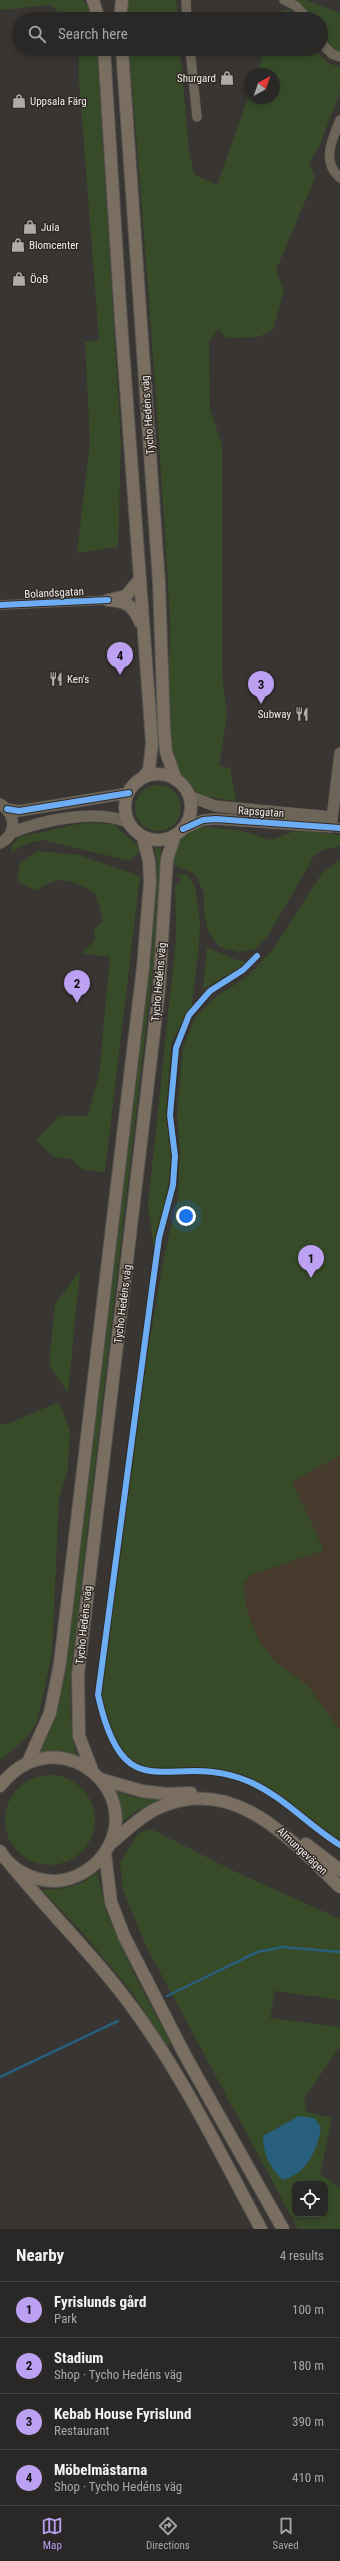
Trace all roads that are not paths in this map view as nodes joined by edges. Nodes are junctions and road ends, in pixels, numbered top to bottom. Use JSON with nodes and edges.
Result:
{"nodes":[{"id":1,"x":93,"y":0,"type":"edge"},
{"id":2,"x":122,"y":0,"type":"edge"},
{"id":3,"x":186,"y":0,"type":"edge"},
{"id":4,"x":284,"y":0,"type":"edge"},
{"id":5,"x":97,"y":12,"type":"edge"},
{"id":6,"x":121,"y":12,"type":"edge"},
{"id":7,"x":187,"y":12,"type":"edge"},
{"id":8,"x":302,"y":12,"type":"edge"},
{"id":9,"x":328,"y":50,"type":"edge"},
{"id":10,"x":104,"y":56,"type":"edge"},
{"id":11,"x":122,"y":56,"type":"edge"},
{"id":12,"x":191,"y":56,"type":"edge"},
{"id":13,"x":340,"y":57,"type":"edge"},
{"id":14,"x":197,"y":117,"type":"dead end"},
{"id":15,"x":340,"y":120,"type":"edge"},
{"id":16,"x":340,"y":178,"type":"edge"},
{"id":17,"x":140,"y":579,"type":"junction"},
{"id":18,"x":108,"y":600,"type":"junction"},
{"id":19,"x":0,"y":605,"type":"edge"},
{"id":20,"x":143,"y":629,"type":"junction"},
{"id":21,"x":340,"y":753,"type":"edge"},
{"id":22,"x":142,"y":778,"type":"junction"},
{"id":23,"x":176,"y":780,"type":"junction"},
{"id":24,"x":129,"y":793,"type":"junction"},
{"id":25,"x":189,"y":796,"type":"junction"},
{"id":26,"x":3,"y":807,"type":"edge"},
{"id":27,"x":336,"y":823,"type":"edge"},
{"id":28,"x":130,"y":824,"type":"junction"},
{"id":29,"x":179,"y":832,"type":"junction"},
{"id":30,"x":11,"y":833,"type":"junction"},
{"id":31,"x":143,"y":837,"type":"junction"},
{"id":32,"x":0,"y":843,"type":"edge"},
{"id":33,"x":24,"y":1764,"type":"junction"},
{"id":34,"x":0,"y":1771,"type":"edge"},
{"id":35,"x":96,"y":1775,"type":"junction"},
{"id":36,"x":0,"y":1786,"type":"edge"},
{"id":37,"x":108,"y":1848,"type":"junction"},
{"id":38,"x":4,"y":1857,"type":"edge"},
{"id":39,"x":340,"y":1870,"type":"edge"},
{"id":40,"x":340,"y":1887,"type":"edge"},
{"id":41,"x":261,"y":2229,"type":"edge"},
{"id":42,"x":283,"y":2229,"type":"edge"}],
"edges":[{"from":1,"to":5,"type":"main road"},
{"from":2,"to":6,"type":"main road"},
{"from":3,"to":7,"type":"street"},
{"from":4,"to":8,"type":"street"},
{"from":9,"to":13,"type":"street"},
{"from":10,"to":17,"type":"main road","name":"Tycho Hedéns väg"},
{"from":11,"to":23,"type":"main road","name":"Tycho Hedéns väg"},
{"from":12,"to":14,"type":"street"},
{"from":15,"to":16,"type":"street"},
{"from":17,"to":18,"type":"main road"},
{"from":17,"to":20,"type":"main road","name":"Tycho Hedéns väg"},
{"from":18,"to":19,"type":"street","name":"Bolandsgatan"},
{"from":18,"to":20,"type":"main road"},
{"from":20,"to":22,"type":"main road","name":"Tycho Hedéns väg"},
{"from":21,"to":27,"type":"street"},
{"from":22,"to":23,"type":"main road"},
{"from":22,"to":24,"type":"main road"},
{"from":23,"to":25,"type":"main road"},
{"from":24,"to":26,"type":"street"},
{"from":24,"to":28,"type":"main road"},
{"from":25,"to":27,"type":"street","name":"Rapsgatan"},
{"from":25,"to":29,"type":"main road"},
{"from":26,"to":30,"type":"street"},
{"from":27,"to":29,"type":"street","name":"Rapsgatan"},
{"from":28,"to":30,"type":"street"},
{"from":28,"to":31,"type":"main road"},
{"from":29,"to":31,"type":"main road"},
{"from":29,"to":35,"type":"main road","name":"Tycho Hedéns väg"},
{"from":30,"to":32,"type":"street"},
{"from":31,"to":33,"type":"main road","name":"Tycho Hedéns väg"},
{"from":33,"to":34,"type":"main road","name":"Almungevägen"},
{"from":33,"to":35,"type":"main road","name":"Almungevägen"},
{"from":33,"to":36,"type":"main road"},
{"from":35,"to":37,"type":"main road","name":"Tycho Hedéns väg"},
{"from":35,"to":39,"type":"main road","name":"Almungevägen"},
{"from":37,"to":38,"type":"main road","name":"Almungevägen"},
{"from":37,"to":40,"type":"main road","name":"Almungevägen"},
{"from":37,"to":42,"type":"main road"},
{"from":38,"to":41,"type":"main road"}]}
